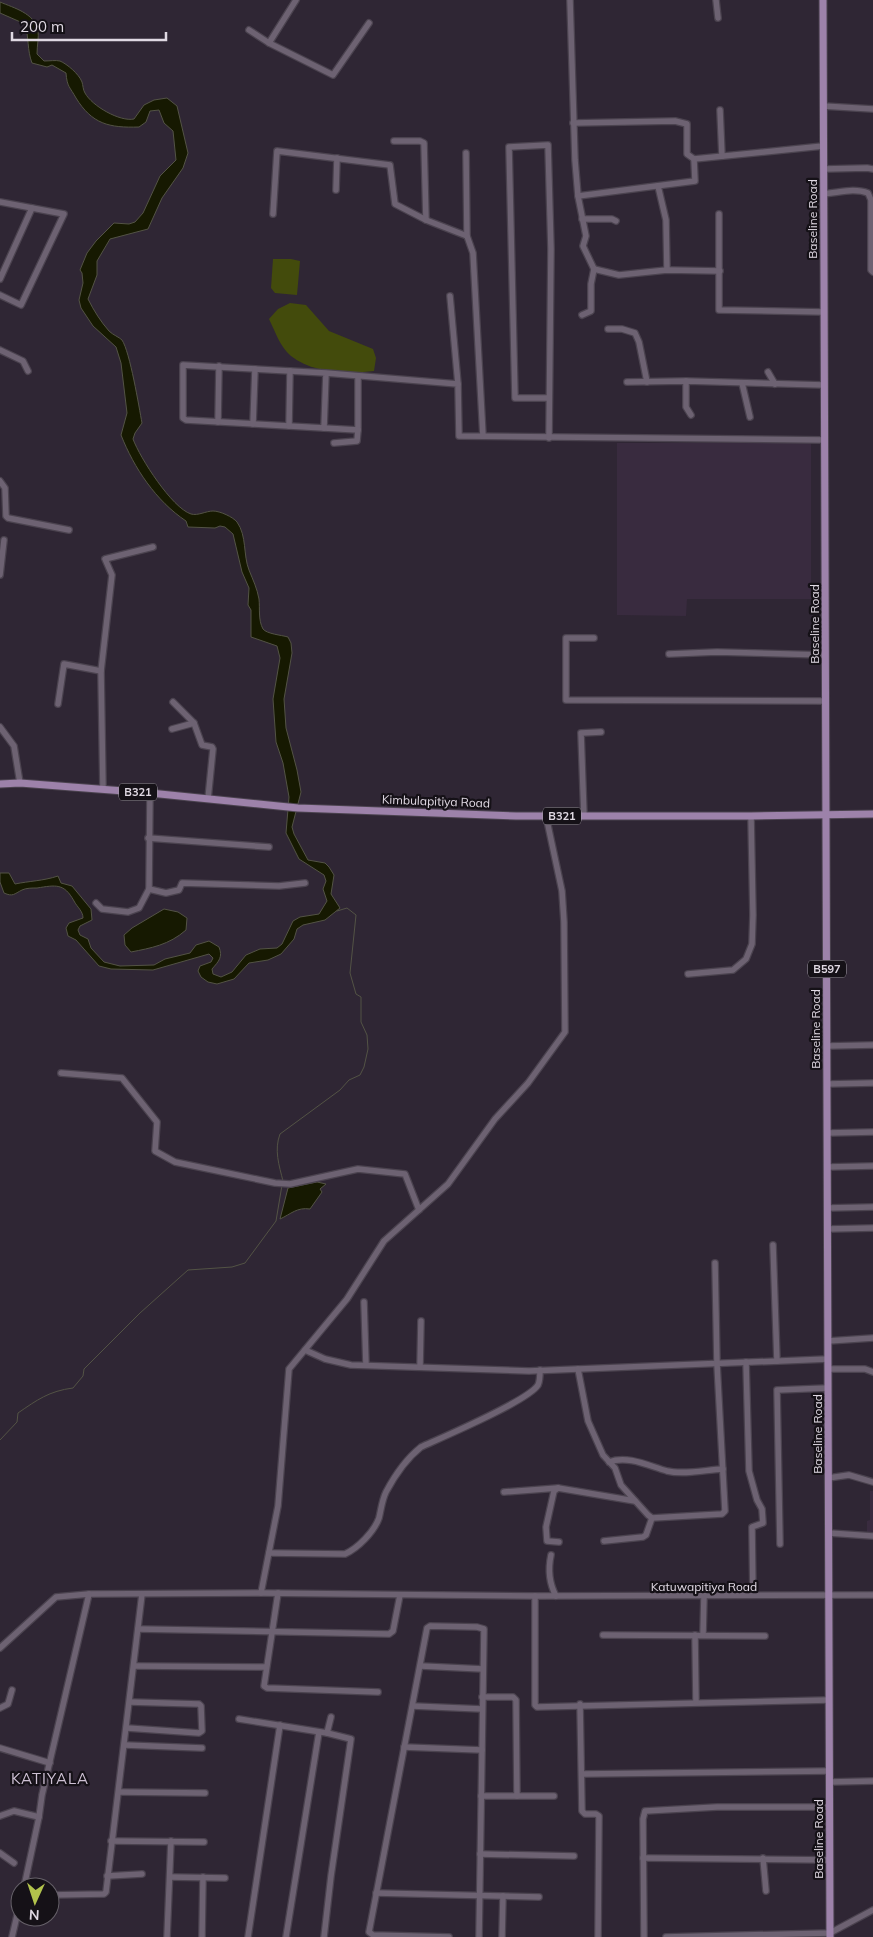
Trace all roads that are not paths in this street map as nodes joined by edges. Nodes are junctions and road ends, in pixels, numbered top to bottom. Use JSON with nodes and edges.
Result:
{"nodes":[{"id":1,"x":296,"y":0,"type":"edge"},
{"id":2,"x":570,"y":0,"type":"edge"},
{"id":3,"x":716,"y":0,"type":"edge"},
{"id":4,"x":823,"y":0,"type":"edge"},
{"id":5,"x":718,"y":18,"type":"dead end"},
{"id":6,"x":369,"y":23,"type":"dead end"},
{"id":7,"x":249,"y":30,"type":"dead end"},
{"id":8,"x":269,"y":43,"type":"junction"},
{"id":9,"x":823,"y":106,"type":"junction"},
{"id":10,"x":873,"y":108,"type":"edge"},
{"id":11,"x":720,"y":110,"type":"dead end"},
{"id":12,"x":573,"y":123,"type":"junction"},
{"id":13,"x":394,"y":142,"type":"dead end"},
{"id":14,"x":824,"y":146,"type":"junction"},
{"id":15,"x":466,"y":153,"type":"dead end"},
{"id":16,"x":722,"y":156,"type":"junction"},
{"id":17,"x":337,"y":158,"type":"junction"},
{"id":18,"x":694,"y":159,"type":"junction"},
{"id":19,"x":824,"y":169,"type":"junction"},
{"id":20,"x":873,"y":169,"type":"edge"},
{"id":21,"x":658,"y":186,"type":"junction"},
{"id":22,"x":336,"y":190,"type":"dead end"},
{"id":23,"x":824,"y":194,"type":"junction"},
{"id":24,"x":578,"y":196,"type":"junction"},
{"id":25,"x":2,"y":202,"type":"edge"},
{"id":26,"x":32,"y":208,"type":"junction"},
{"id":27,"x":0,"y":210,"type":"edge"},
{"id":28,"x":273,"y":214,"type":"dead end"},
{"id":29,"x":719,"y":214,"type":"dead end"},
{"id":30,"x":582,"y":219,"type":"junction"},
{"id":31,"x":426,"y":220,"type":"junction"},
{"id":32,"x":616,"y":221,"type":"dead end"},
{"id":33,"x":467,"y":236,"type":"junction"},
{"id":34,"x":594,"y":269,"type":"junction"},
{"id":35,"x":667,"y":270,"type":"junction"},
{"id":36,"x":720,"y":271,"type":"junction"},
{"id":37,"x":873,"y":272,"type":"edge"},
{"id":38,"x":0,"y":279,"type":"edge"},
{"id":39,"x":0,"y":295,"type":"edge"},
{"id":40,"x":450,"y":296,"type":"dead end"},
{"id":41,"x":824,"y":312,"type":"junction"},
{"id":42,"x":582,"y":315,"type":"dead end"},
{"id":43,"x":608,"y":329,"type":"dead end"},
{"id":44,"x":0,"y":350,"type":"edge"},
{"id":45,"x":220,"y":366,"type":"junction"},
{"id":46,"x":255,"y":369,"type":"junction"},
{"id":47,"x":28,"y":371,"type":"dead end"},
{"id":48,"x":290,"y":371,"type":"junction"},
{"id":49,"x":768,"y":372,"type":"dead end"},
{"id":50,"x":326,"y":373,"type":"junction"},
{"id":51,"x":358,"y":376,"type":"junction"},
{"id":52,"x":686,"y":381,"type":"junction"},
{"id":53,"x":627,"y":382,"type":"dead end"},
{"id":54,"x":647,"y":382,"type":"junction"},
{"id":55,"x":742,"y":383,"type":"junction"},
{"id":56,"x":458,"y":384,"type":"junction"},
{"id":57,"x":775,"y":384,"type":"junction"},
{"id":58,"x":824,"y":385,"type":"junction"},
{"id":59,"x":548,"y":398,"type":"junction"},
{"id":60,"x":691,"y":416,"type":"dead end"},
{"id":61,"x":750,"y":417,"type":"dead end"},
{"id":62,"x":218,"y":422,"type":"junction"},
{"id":63,"x":253,"y":424,"type":"junction"},
{"id":64,"x":289,"y":426,"type":"junction"},
{"id":65,"x":324,"y":428,"type":"junction"},
{"id":66,"x":358,"y":430,"type":"junction"},
{"id":67,"x":482,"y":436,"type":"junction"},
{"id":68,"x":549,"y":438,"type":"junction"},
{"id":69,"x":824,"y":440,"type":"junction"},
{"id":70,"x":334,"y":443,"type":"dead end"},
{"id":71,"x":0,"y":481,"type":"edge"},
{"id":72,"x":69,"y":530,"type":"dead end"},
{"id":73,"x":4,"y":540,"type":"dead end"},
{"id":74,"x":153,"y":547,"type":"dead end"},
{"id":75,"x":0,"y":575,"type":"edge"},
{"id":76,"x":594,"y":638,"type":"dead end"},
{"id":77,"x":669,"y":654,"type":"dead end"},
{"id":78,"x":825,"y":655,"type":"junction"},
{"id":79,"x":101,"y":671,"type":"junction"},
{"id":80,"x":826,"y":701,"type":"junction"},
{"id":81,"x":173,"y":702,"type":"dead end"},
{"id":82,"x":58,"y":704,"type":"dead end"},
{"id":83,"x":194,"y":723,"type":"junction"},
{"id":84,"x":0,"y":726,"type":"edge"},
{"id":85,"x":172,"y":729,"type":"dead end"},
{"id":86,"x":601,"y":732,"type":"dead end"},
{"id":87,"x":20,"y":783,"type":"junction"},
{"id":88,"x":0,"y":784,"type":"edge"},
{"id":89,"x":104,"y":790,"type":"junction"},
{"id":90,"x":150,"y":793,"type":"junction"},
{"id":91,"x":208,"y":800,"type":"junction"},
{"id":92,"x":826,"y":814,"type":"junction"},
{"id":93,"x":873,"y":814,"type":"edge"},
{"id":94,"x":546,"y":816,"type":"junction"},
{"id":95,"x":584,"y":816,"type":"junction"},
{"id":96,"x":751,"y":816,"type":"junction"},
{"id":97,"x":148,"y":838,"type":"junction"},
{"id":98,"x":269,"y":847,"type":"dead end"},
{"id":99,"x":305,"y":883,"type":"dead end"},
{"id":100,"x":149,"y":889,"type":"junction"},
{"id":101,"x":96,"y":903,"type":"dead end"},
{"id":102,"x":688,"y":974,"type":"dead end"},
{"id":103,"x":873,"y":1045,"type":"edge"},
{"id":104,"x":827,"y":1046,"type":"junction"},
{"id":105,"x":61,"y":1073,"type":"dead end"},
{"id":106,"x":873,"y":1083,"type":"edge"},
{"id":107,"x":827,"y":1084,"type":"junction"},
{"id":108,"x":873,"y":1132,"type":"edge"},
{"id":109,"x":827,"y":1133,"type":"junction"},
{"id":110,"x":873,"y":1166,"type":"edge"},
{"id":111,"x":827,"y":1167,"type":"junction"},
{"id":112,"x":873,"y":1207,"type":"edge"},
{"id":113,"x":827,"y":1208,"type":"junction"},
{"id":114,"x":419,"y":1210,"type":"junction"},
{"id":115,"x":873,"y":1228,"type":"edge"},
{"id":116,"x":828,"y":1229,"type":"junction"},
{"id":117,"x":773,"y":1245,"type":"dead end"},
{"id":118,"x":715,"y":1263,"type":"dead end"},
{"id":119,"x":364,"y":1302,"type":"dead end"},
{"id":120,"x":422,"y":1321,"type":"dead end"},
{"id":121,"x":873,"y":1338,"type":"edge"},
{"id":122,"x":828,"y":1341,"type":"junction"},
{"id":123,"x":305,"y":1350,"type":"junction"},
{"id":124,"x":828,"y":1359,"type":"junction"},
{"id":125,"x":777,"y":1361,"type":"junction"},
{"id":126,"x":746,"y":1362,"type":"junction"},
{"id":127,"x":718,"y":1364,"type":"junction"},
{"id":128,"x":366,"y":1365,"type":"junction"},
{"id":129,"x":420,"y":1367,"type":"junction"},
{"id":130,"x":578,"y":1369,"type":"junction"},
{"id":131,"x":828,"y":1369,"type":"junction"},
{"id":132,"x":540,"y":1370,"type":"junction"},
{"id":133,"x":873,"y":1372,"type":"edge"},
{"id":134,"x":828,"y":1388,"type":"junction"},
{"id":135,"x":609,"y":1462,"type":"junction"},
{"id":136,"x":723,"y":1469,"type":"junction"},
{"id":137,"x":828,"y":1478,"type":"junction"},
{"id":138,"x":873,"y":1482,"type":"edge"},
{"id":139,"x":558,"y":1488,"type":"junction"},
{"id":140,"x":504,"y":1492,"type":"dead end"},
{"id":141,"x":635,"y":1501,"type":"junction"},
{"id":142,"x":652,"y":1518,"type":"junction"},
{"id":143,"x":828,"y":1533,"type":"junction"},
{"id":144,"x":873,"y":1536,"type":"edge"},
{"id":145,"x":604,"y":1541,"type":"dead end"},
{"id":146,"x":559,"y":1542,"type":"dead end"},
{"id":147,"x":780,"y":1544,"type":"dead end"},
{"id":148,"x":269,"y":1553,"type":"junction"},
{"id":149,"x":552,"y":1555,"type":"dead end"},
{"id":150,"x":261,"y":1593,"type":"junction"},
{"id":151,"x":278,"y":1593,"type":"junction"},
{"id":152,"x":89,"y":1594,"type":"junction"},
{"id":153,"x":142,"y":1594,"type":"junction"},
{"id":154,"x":400,"y":1595,"type":"junction"},
{"id":155,"x":829,"y":1595,"type":"junction"},
{"id":156,"x":535,"y":1596,"type":"junction"},
{"id":157,"x":556,"y":1596,"type":"junction"},
{"id":158,"x":704,"y":1596,"type":"junction"},
{"id":159,"x":753,"y":1596,"type":"junction"},
{"id":160,"x":873,"y":1596,"type":"edge"},
{"id":161,"x":138,"y":1629,"type":"junction"},
{"id":162,"x":271,"y":1631,"type":"junction"},
{"id":163,"x":603,"y":1635,"type":"dead end"},
{"id":164,"x":695,"y":1635,"type":"junction"},
{"id":165,"x":703,"y":1635,"type":"junction"},
{"id":166,"x":765,"y":1636,"type":"dead end"},
{"id":167,"x":0,"y":1648,"type":"edge"},
{"id":168,"x":135,"y":1666,"type":"junction"},
{"id":169,"x":421,"y":1666,"type":"junction"},
{"id":170,"x":266,"y":1667,"type":"junction"},
{"id":171,"x":483,"y":1669,"type":"junction"},
{"id":172,"x":12,"y":1690,"type":"dead end"},
{"id":173,"x":378,"y":1692,"type":"dead end"},
{"id":174,"x":482,"y":1696,"type":"junction"},
{"id":175,"x":829,"y":1700,"type":"junction"},
{"id":176,"x":130,"y":1702,"type":"junction"},
{"id":177,"x":696,"y":1702,"type":"junction"},
{"id":178,"x":580,"y":1704,"type":"junction"},
{"id":179,"x":413,"y":1706,"type":"junction"},
{"id":180,"x":0,"y":1708,"type":"edge"},
{"id":181,"x":482,"y":1709,"type":"junction"},
{"id":182,"x":331,"y":1716,"type":"dead end"},
{"id":183,"x":239,"y":1719,"type":"dead end"},
{"id":184,"x":280,"y":1725,"type":"junction"},
{"id":185,"x":127,"y":1728,"type":"junction"},
{"id":186,"x":319,"y":1732,"type":"junction"},
{"id":187,"x":327,"y":1733,"type":"junction"},
{"id":188,"x":125,"y":1745,"type":"junction"},
{"id":189,"x":404,"y":1747,"type":"junction"},
{"id":190,"x":0,"y":1748,"type":"edge"},
{"id":191,"x":202,"y":1748,"type":"dead end"},
{"id":192,"x":482,"y":1750,"type":"junction"},
{"id":193,"x":50,"y":1763,"type":"junction"},
{"id":194,"x":830,"y":1771,"type":"junction"},
{"id":195,"x":583,"y":1774,"type":"junction"},
{"id":196,"x":873,"y":1781,"type":"edge"},
{"id":197,"x":830,"y":1782,"type":"junction"},
{"id":198,"x":119,"y":1792,"type":"junction"},
{"id":199,"x":205,"y":1793,"type":"dead end"},
{"id":200,"x":481,"y":1796,"type":"junction"},
{"id":201,"x":517,"y":1796,"type":"junction"},
{"id":202,"x":554,"y":1796,"type":"dead end"},
{"id":203,"x":830,"y":1808,"type":"junction"},
{"id":204,"x":0,"y":1816,"type":"edge"},
{"id":205,"x":39,"y":1818,"type":"junction"},
{"id":206,"x":111,"y":1841,"type":"junction"},
{"id":207,"x":171,"y":1841,"type":"junction"},
{"id":208,"x":204,"y":1842,"type":"dead end"},
{"id":209,"x":0,"y":1853,"type":"edge"},
{"id":210,"x":480,"y":1854,"type":"junction"},
{"id":211,"x":574,"y":1856,"type":"dead end"},
{"id":212,"x":643,"y":1858,"type":"junction"},
{"id":213,"x":763,"y":1858,"type":"junction"},
{"id":214,"x":830,"y":1860,"type":"junction"},
{"id":215,"x":14,"y":1863,"type":"dead end"},
{"id":216,"x":142,"y":1874,"type":"dead end"},
{"id":217,"x":107,"y":1876,"type":"junction"},
{"id":218,"x":26,"y":1877,"type":"edge"},
{"id":219,"x":170,"y":1877,"type":"junction"},
{"id":220,"x":203,"y":1877,"type":"junction"},
{"id":221,"x":225,"y":1878,"type":"dead end"},
{"id":222,"x":766,"y":1891,"type":"dead end"},
{"id":223,"x":376,"y":1893,"type":"junction"},
{"id":224,"x":60,"y":1894,"type":"edge"},
{"id":225,"x":479,"y":1896,"type":"junction"},
{"id":226,"x":503,"y":1896,"type":"junction"},
{"id":227,"x":539,"y":1897,"type":"dead end"},
{"id":228,"x":873,"y":1910,"type":"edge"},
{"id":229,"x":369,"y":1934,"type":"edge"},
{"id":230,"x":830,"y":1935,"type":"edge"},
{"id":231,"x":167,"y":1937,"type":"edge"},
{"id":232,"x":202,"y":1937,"type":"edge"},
{"id":233,"x":248,"y":1937,"type":"edge"},
{"id":234,"x":286,"y":1937,"type":"edge"},
{"id":235,"x":324,"y":1937,"type":"edge"},
{"id":236,"x":449,"y":1937,"type":"edge"},
{"id":237,"x":478,"y":1937,"type":"edge"},
{"id":238,"x":502,"y":1937,"type":"edge"},
{"id":239,"x":598,"y":1937,"type":"edge"},
{"id":240,"x":644,"y":1937,"type":"edge"},
{"id":241,"x":666,"y":1937,"type":"edge"}],
"edges":[{"from":1,"to":8,"type":"street"},
{"from":2,"to":12,"type":"street"},
{"from":3,"to":5,"type":"street"},
{"from":4,"to":9,"type":"main road","name":"Baseline Road","number":"B597"},
{"from":6,"to":8,"type":"street"},
{"from":7,"to":8,"type":"street"},
{"from":9,"to":10,"type":"street"},
{"from":9,"to":14,"type":"main road","name":"Baseline Road","number":"B597"},
{"from":11,"to":16,"type":"street"},
{"from":12,"to":18,"type":"street"},
{"from":12,"to":24,"type":"street"},
{"from":13,"to":31,"type":"street"},
{"from":14,"to":16,"type":"street"},
{"from":14,"to":19,"type":"main road","name":"Baseline Road","number":"B597"},
{"from":15,"to":33,"type":"street"},
{"from":16,"to":18,"type":"street"},
{"from":17,"to":22,"type":"street"},
{"from":17,"to":28,"type":"street"},
{"from":17,"to":31,"type":"street"},
{"from":18,"to":21,"type":"street"},
{"from":19,"to":20,"type":"street"},
{"from":19,"to":23,"type":"main road","name":"Baseline Road","number":"B597"},
{"from":21,"to":24,"type":"street"},
{"from":21,"to":35,"type":"street"},
{"from":23,"to":37,"type":"street"},
{"from":23,"to":41,"type":"main road","name":"Baseline Road","number":"B597"},
{"from":24,"to":30,"type":"street"},
{"from":25,"to":26,"type":"street"},
{"from":25,"to":27,"type":"street"},
{"from":26,"to":38,"type":"street"},
{"from":26,"to":39,"type":"street"},
{"from":29,"to":36,"type":"street"},
{"from":30,"to":32,"type":"street"},
{"from":30,"to":34,"type":"street"},
{"from":31,"to":33,"type":"street"},
{"from":33,"to":67,"type":"street"},
{"from":34,"to":35,"type":"street"},
{"from":34,"to":42,"type":"street"},
{"from":35,"to":36,"type":"street"},
{"from":36,"to":41,"type":"street"},
{"from":40,"to":56,"type":"street"},
{"from":41,"to":58,"type":"main road","name":"Baseline Road","number":"B597"},
{"from":43,"to":54,"type":"street"},
{"from":44,"to":47,"type":"street"},
{"from":45,"to":46,"type":"street"},
{"from":45,"to":62,"type":"street"},
{"from":45,"to":62,"type":"street"},
{"from":46,"to":48,"type":"street"},
{"from":46,"to":63,"type":"street"},
{"from":48,"to":50,"type":"street"},
{"from":48,"to":64,"type":"street"},
{"from":49,"to":57,"type":"street"},
{"from":50,"to":51,"type":"street"},
{"from":50,"to":65,"type":"street"},
{"from":51,"to":56,"type":"street"},
{"from":51,"to":66,"type":"street"},
{"from":52,"to":54,"type":"street"},
{"from":52,"to":55,"type":"street"},
{"from":52,"to":60,"type":"street"},
{"from":53,"to":54,"type":"street"},
{"from":55,"to":57,"type":"street"},
{"from":55,"to":61,"type":"street"},
{"from":56,"to":67,"type":"street"},
{"from":57,"to":58,"type":"street"},
{"from":58,"to":69,"type":"main road","name":"Baseline Road","number":"B597"},
{"from":59,"to":59,"type":"street"},
{"from":59,"to":68,"type":"street"},
{"from":62,"to":63,"type":"street"},
{"from":63,"to":64,"type":"street"},
{"from":64,"to":65,"type":"street"},
{"from":65,"to":66,"type":"street"},
{"from":66,"to":70,"type":"street"},
{"from":67,"to":68,"type":"street"},
{"from":68,"to":69,"type":"street"},
{"from":69,"to":78,"type":"main road","name":"Baseline Road","number":"B597"},
{"from":71,"to":72,"type":"street"},
{"from":73,"to":75,"type":"street"},
{"from":74,"to":79,"type":"street"},
{"from":76,"to":80,"type":"street"},
{"from":77,"to":78,"type":"street"},
{"from":78,"to":80,"type":"main road","name":"Baseline Road","number":"B597"},
{"from":79,"to":82,"type":"street"},
{"from":79,"to":89,"type":"street"},
{"from":80,"to":92,"type":"main road","name":"Baseline Road","number":"B597"},
{"from":81,"to":83,"type":"street"},
{"from":83,"to":85,"type":"street"},
{"from":83,"to":91,"type":"street"},
{"from":84,"to":87,"type":"street"},
{"from":86,"to":95,"type":"street"},
{"from":87,"to":88,"type":"main road","name":"Kimbulapitiya Road","number":"B321"},
{"from":87,"to":89,"type":"main road","name":"Kimbulapitiya Road","number":"B321"},
{"from":89,"to":90,"type":"main road","name":"Kimbulapitiya Road","number":"B321"},
{"from":90,"to":91,"type":"main road","name":"Kimbulapitiya Road","number":"B321"},
{"from":90,"to":97,"type":"street"},
{"from":91,"to":94,"type":"main road","name":"Kimbulapitiya Road","number":"B321"},
{"from":92,"to":93,"type":"main road","name":"Kimbulapitiya Road","number":"B321"},
{"from":92,"to":96,"type":"main road","name":"Kimbulapitiya Road","number":"B321"},
{"from":92,"to":104,"type":"main road","name":"Baseline Road","number":"B597"},
{"from":94,"to":95,"type":"main road","name":"Kimbulapitiya Road","number":"B321"},
{"from":94,"to":114,"type":"street"},
{"from":95,"to":96,"type":"main road","name":"Kimbulapitiya Road","number":"B321"},
{"from":96,"to":102,"type":"street"},
{"from":97,"to":98,"type":"street"},
{"from":97,"to":100,"type":"street"},
{"from":99,"to":100,"type":"street"},
{"from":100,"to":101,"type":"street"},
{"from":103,"to":104,"type":"street"},
{"from":104,"to":107,"type":"main road","name":"Baseline Road","number":"B597"},
{"from":105,"to":114,"type":"street"},
{"from":106,"to":107,"type":"street"},
{"from":107,"to":109,"type":"main road","name":"Baseline Road","number":"B597"},
{"from":108,"to":109,"type":"street"},
{"from":109,"to":111,"type":"main road","name":"Baseline Road","number":"B597"},
{"from":110,"to":111,"type":"street"},
{"from":111,"to":113,"type":"main road","name":"Baseline Road","number":"B597"},
{"from":112,"to":113,"type":"street"},
{"from":113,"to":116,"type":"main road","name":"Baseline Road","number":"B597"},
{"from":114,"to":123,"type":"street"},
{"from":115,"to":116,"type":"street"},
{"from":116,"to":122,"type":"main road","name":"Baseline Road","number":"B597"},
{"from":117,"to":125,"type":"street"},
{"from":118,"to":127,"type":"street"},
{"from":119,"to":128,"type":"street"},
{"from":120,"to":129,"type":"street"},
{"from":121,"to":122,"type":"street"},
{"from":122,"to":124,"type":"main road","name":"Baseline Road","number":"B597"},
{"from":123,"to":128,"type":"street"},
{"from":123,"to":148,"type":"street"},
{"from":124,"to":125,"type":"street"},
{"from":124,"to":131,"type":"main road","name":"Baseline Road","number":"B597"},
{"from":125,"to":126,"type":"street"},
{"from":126,"to":127,"type":"street"},
{"from":126,"to":159,"type":"street"},
{"from":127,"to":130,"type":"street"},
{"from":127,"to":136,"type":"street"},
{"from":128,"to":129,"type":"street"},
{"from":129,"to":132,"type":"street"},
{"from":130,"to":132,"type":"street"},
{"from":130,"to":135,"type":"street"},
{"from":131,"to":133,"type":"street"},
{"from":131,"to":134,"type":"main road","name":"Baseline Road","number":"B597"},
{"from":132,"to":148,"type":"street"},
{"from":134,"to":137,"type":"main road","name":"Baseline Road","number":"B597"},
{"from":134,"to":147,"type":"street"},
{"from":135,"to":136,"type":"street"},
{"from":135,"to":141,"type":"street"},
{"from":136,"to":142,"type":"street"},
{"from":137,"to":138,"type":"street"},
{"from":137,"to":143,"type":"main road","name":"Baseline Road","number":"B597"},
{"from":139,"to":140,"type":"street"},
{"from":139,"to":141,"type":"street"},
{"from":139,"to":146,"type":"street"},
{"from":141,"to":142,"type":"street"},
{"from":142,"to":145,"type":"street"},
{"from":143,"to":144,"type":"street"},
{"from":143,"to":155,"type":"main road","name":"Baseline Road","number":"B597"},
{"from":148,"to":150,"type":"street"},
{"from":149,"to":157,"type":"street"},
{"from":150,"to":151,"type":"street","name":"Katuwapitiya Road"},
{"from":150,"to":153,"type":"street","name":"Katuwapitiya Road"},
{"from":151,"to":154,"type":"street","name":"Katuwapitiya Road"},
{"from":151,"to":162,"type":"street"},
{"from":152,"to":153,"type":"street","name":"Katuwapitiya Road"},
{"from":152,"to":167,"type":"street","name":"Katuwapitiya Road"},
{"from":152,"to":193,"type":"street"},
{"from":153,"to":161,"type":"street"},
{"from":154,"to":156,"type":"street","name":"Katuwapitiya Road"},
{"from":154,"to":162,"type":"street"},
{"from":155,"to":159,"type":"street","name":"Katuwapitiya Road"},
{"from":155,"to":160,"type":"street","name":"Katuwapitiya Road"},
{"from":155,"to":175,"type":"main road","name":"Baseline Road","number":"B597"},
{"from":156,"to":157,"type":"street","name":"Katuwapitiya Road"},
{"from":156,"to":178,"type":"street"},
{"from":157,"to":158,"type":"street","name":"Katuwapitiya Road"},
{"from":158,"to":159,"type":"street","name":"Katuwapitiya Road"},
{"from":158,"to":165,"type":"street"},
{"from":161,"to":162,"type":"street"},
{"from":161,"to":168,"type":"street"},
{"from":162,"to":170,"type":"street"},
{"from":163,"to":164,"type":"street"},
{"from":164,"to":165,"type":"street"},
{"from":164,"to":177,"type":"street"},
{"from":165,"to":166,"type":"street"},
{"from":168,"to":170,"type":"street"},
{"from":168,"to":176,"type":"street"},
{"from":169,"to":171,"type":"street"},
{"from":169,"to":171,"type":"street"},
{"from":169,"to":179,"type":"street"},
{"from":170,"to":173,"type":"street"},
{"from":171,"to":174,"type":"street"},
{"from":172,"to":180,"type":"street"},
{"from":174,"to":181,"type":"street"},
{"from":174,"to":201,"type":"street"},
{"from":175,"to":177,"type":"street"},
{"from":175,"to":194,"type":"main road","name":"Baseline Road","number":"B597"},
{"from":176,"to":185,"type":"street"},
{"from":176,"to":185,"type":"street"},
{"from":177,"to":178,"type":"street"},
{"from":178,"to":195,"type":"street"},
{"from":179,"to":181,"type":"street"},
{"from":179,"to":189,"type":"street"},
{"from":181,"to":192,"type":"street"},
{"from":182,"to":187,"type":"street"},
{"from":183,"to":184,"type":"street"},
{"from":184,"to":186,"type":"street"},
{"from":184,"to":233,"type":"street"},
{"from":185,"to":188,"type":"street"},
{"from":186,"to":187,"type":"street"},
{"from":186,"to":234,"type":"street"},
{"from":187,"to":235,"type":"street"},
{"from":188,"to":191,"type":"street"},
{"from":188,"to":198,"type":"street"},
{"from":189,"to":192,"type":"street"},
{"from":189,"to":223,"type":"street"},
{"from":190,"to":193,"type":"street"},
{"from":192,"to":200,"type":"street"},
{"from":193,"to":205,"type":"street"},
{"from":194,"to":195,"type":"street"},
{"from":194,"to":197,"type":"main road","name":"Baseline Road","number":"B597"},
{"from":195,"to":239,"type":"street"},
{"from":196,"to":197,"type":"street"},
{"from":197,"to":203,"type":"main road","name":"Baseline Road","number":"B597"},
{"from":198,"to":199,"type":"street"},
{"from":198,"to":206,"type":"street"},
{"from":200,"to":201,"type":"street"},
{"from":200,"to":210,"type":"street"},
{"from":201,"to":202,"type":"street"},
{"from":203,"to":212,"type":"street"},
{"from":203,"to":214,"type":"main road","name":"Baseline Road","number":"B597"},
{"from":204,"to":205,"type":"street"},
{"from":205,"to":218,"type":"street"},
{"from":206,"to":207,"type":"street"},
{"from":206,"to":217,"type":"street"},
{"from":207,"to":208,"type":"street"},
{"from":207,"to":219,"type":"street"},
{"from":209,"to":215,"type":"street"},
{"from":210,"to":211,"type":"street"},
{"from":210,"to":225,"type":"street"},
{"from":212,"to":213,"type":"street"},
{"from":212,"to":240,"type":"street"},
{"from":213,"to":214,"type":"street"},
{"from":213,"to":222,"type":"street"},
{"from":214,"to":230,"type":"main road","name":"Baseline Road","number":"B597"},
{"from":216,"to":217,"type":"street"},
{"from":217,"to":224,"type":"street"},
{"from":219,"to":220,"type":"street"},
{"from":219,"to":231,"type":"street"},
{"from":220,"to":221,"type":"street"},
{"from":220,"to":232,"type":"street"},
{"from":223,"to":225,"type":"street"},
{"from":223,"to":229,"type":"street"},
{"from":225,"to":226,"type":"street"},
{"from":225,"to":237,"type":"street"},
{"from":226,"to":227,"type":"street"},
{"from":226,"to":238,"type":"street"},
{"from":228,"to":230,"type":"street"},
{"from":229,"to":236,"type":"street"},
{"from":230,"to":241,"type":"street"}]}
